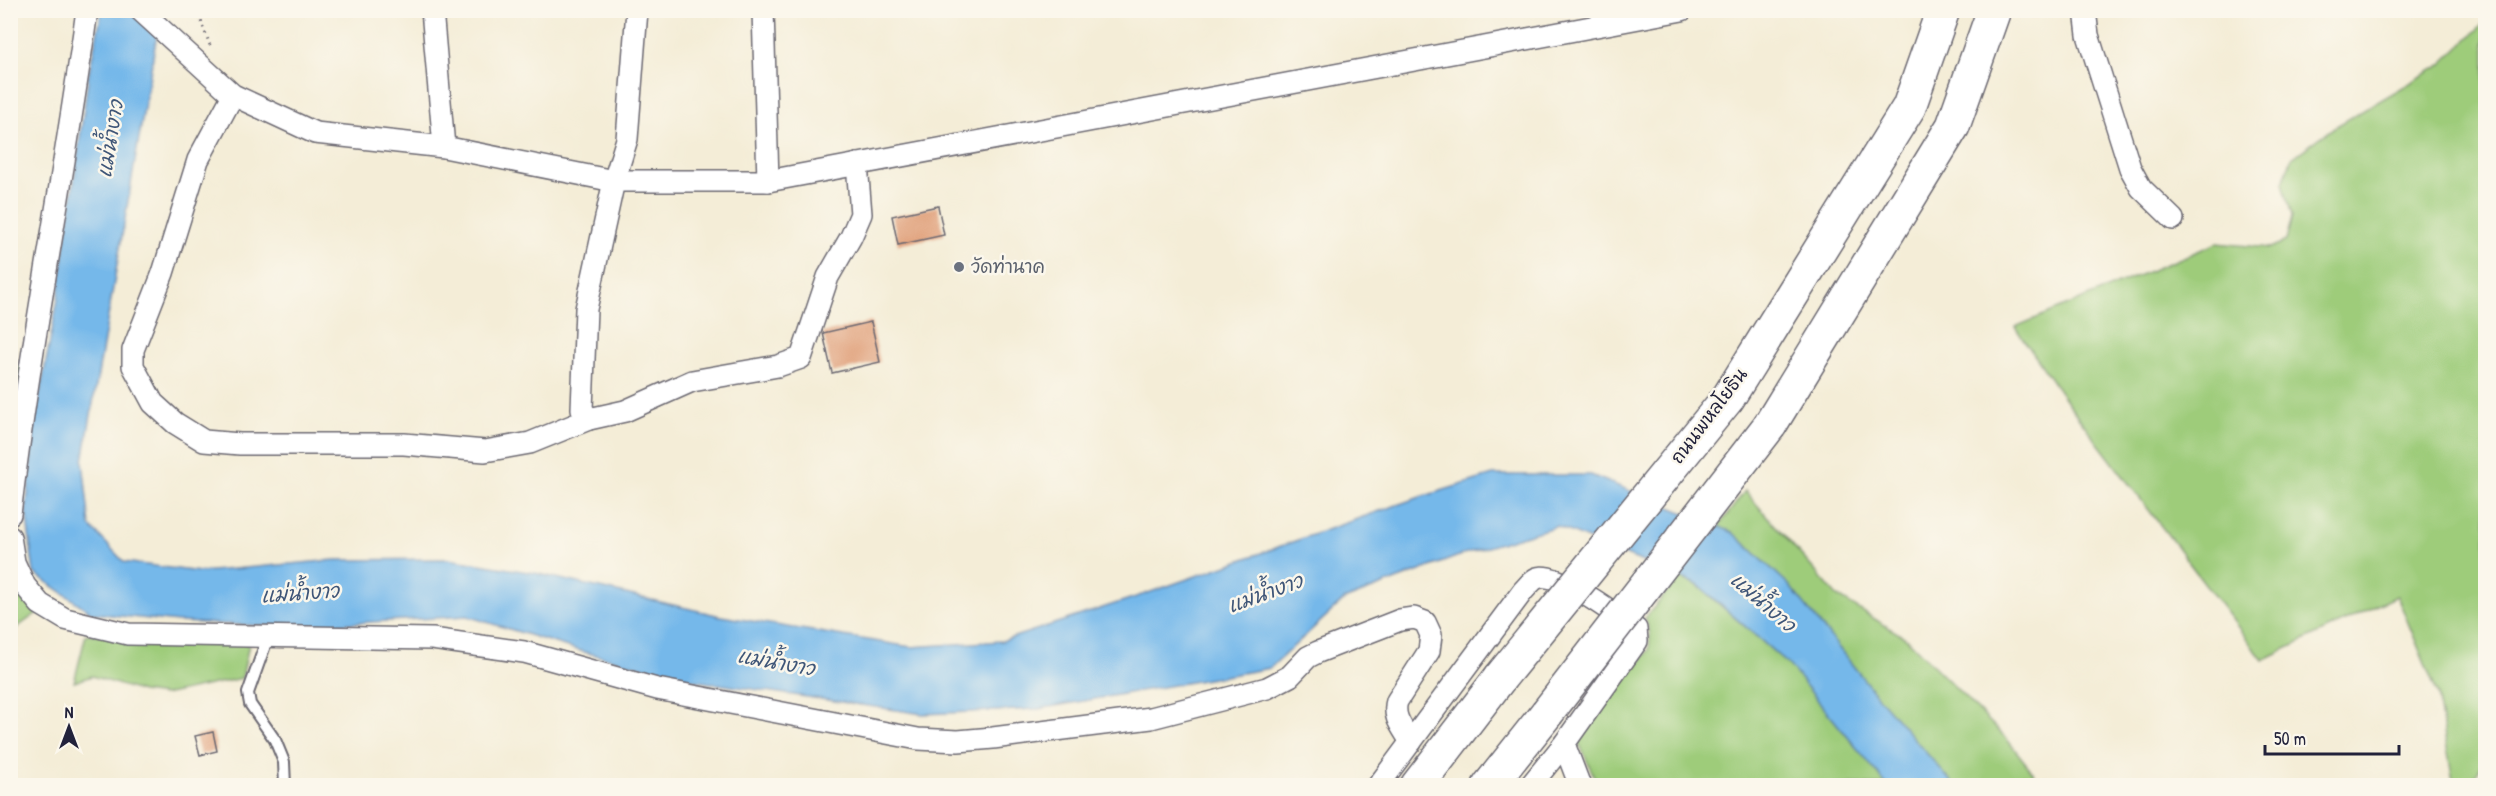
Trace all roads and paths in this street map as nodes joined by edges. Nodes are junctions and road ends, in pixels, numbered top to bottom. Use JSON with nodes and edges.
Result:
{"nodes":[{"id":1,"x":87,"y":10,"type":"edge"},
{"id":2,"x":140,"y":10,"type":"edge"},
{"id":3,"x":432,"y":10,"type":"edge"},
{"id":4,"x":637,"y":10,"type":"edge"},
{"id":5,"x":764,"y":10,"type":"edge"},
{"id":6,"x":1682,"y":10,"type":"edge"},
{"id":7,"x":1943,"y":10,"type":"edge"},
{"id":8,"x":1994,"y":10,"type":"edge"},
{"id":9,"x":2085,"y":10,"type":"edge"},
{"id":10,"x":232,"y":95,"type":"junction"},
{"id":11,"x":444,"y":147,"type":"junction"},
{"id":12,"x":857,"y":165,"type":"junction"},
{"id":13,"x":614,"y":181,"type":"junction"},
{"id":14,"x":768,"y":181,"type":"junction"},
{"id":15,"x":2173,"y":219,"type":"dead end"},
{"id":16,"x":589,"y":419,"type":"junction"},
{"id":17,"x":10,"y":514,"type":"edge"},
{"id":18,"x":10,"y":537,"type":"edge"},
{"id":19,"x":268,"y":637,"type":"junction"},
{"id":20,"x":1411,"y":742,"type":"junction"},
{"id":21,"x":1564,"y":744,"type":"junction"},
{"id":22,"x":285,"y":786,"type":"edge"},
{"id":23,"x":1378,"y":786,"type":"edge"},
{"id":24,"x":1417,"y":786,"type":"edge"},
{"id":25,"x":1489,"y":786,"type":"edge"},
{"id":26,"x":1530,"y":786,"type":"edge"},
{"id":27,"x":1580,"y":786,"type":"edge"}],
"edges":[{"from":1,"to":17,"type":"street"},
{"from":2,"to":10,"type":"street"},
{"from":3,"to":11,"type":"street"},
{"from":4,"to":13,"type":"street"},
{"from":5,"to":14,"type":"street"},
{"from":6,"to":12,"type":"street"},
{"from":7,"to":24,"type":"highway","name":"ถนนพหลโยธิน","bridge":true},
{"from":8,"to":25,"type":"highway","bridge":true},
{"from":9,"to":15,"type":"street"},
{"from":10,"to":11,"type":"street"},
{"from":10,"to":16,"type":"street"},
{"from":11,"to":13,"type":"street"},
{"from":12,"to":14,"type":"street"},
{"from":12,"to":16,"type":"street"},
{"from":13,"to":14,"type":"street"},
{"from":13,"to":16,"type":"street"},
{"from":18,"to":19,"type":"street"},
{"from":19,"to":20,"type":"street"},
{"from":19,"to":22,"type":"lane"},
{"from":20,"to":21,"type":"street"},
{"from":20,"to":23,"type":"street"},
{"from":21,"to":26,"type":"street"},
{"from":21,"to":27,"type":"street"}]}
